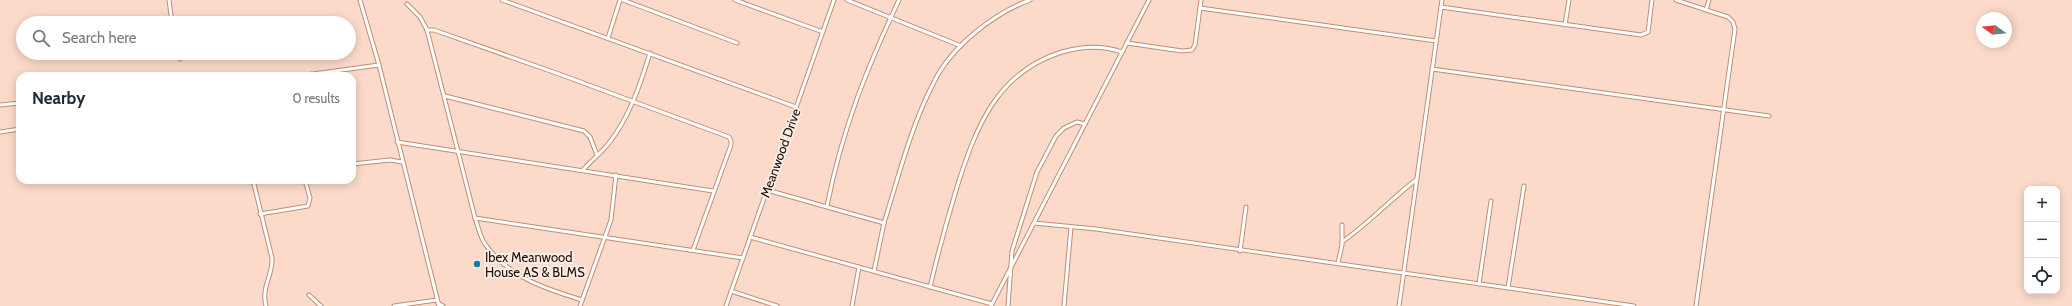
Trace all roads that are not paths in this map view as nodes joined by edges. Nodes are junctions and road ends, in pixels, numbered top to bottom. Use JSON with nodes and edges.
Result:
{"nodes":[{"id":1,"x":168,"y":0,"type":"edge"},
{"id":2,"x":360,"y":0,"type":"edge"},
{"id":3,"x":502,"y":0,"type":"edge"},
{"id":4,"x":620,"y":0,"type":"edge"},
{"id":5,"x":623,"y":0,"type":"edge"},
{"id":6,"x":735,"y":0,"type":"edge"},
{"id":7,"x":834,"y":0,"type":"edge"},
{"id":8,"x":847,"y":0,"type":"edge"},
{"id":9,"x":899,"y":0,"type":"edge"},
{"id":10,"x":1030,"y":0,"type":"edge"},
{"id":11,"x":1149,"y":0,"type":"edge"},
{"id":12,"x":1201,"y":0,"type":"edge"},
{"id":13,"x":1442,"y":0,"type":"edge"},
{"id":14,"x":1569,"y":0,"type":"edge"},
{"id":15,"x":1652,"y":0,"type":"edge"},
{"id":16,"x":1676,"y":0,"type":"edge"},
{"id":17,"x":1709,"y":0,"type":"edge"},
{"id":18,"x":407,"y":4,"type":"dead end"},
{"id":19,"x":1441,"y":7,"type":"junction"},
{"id":20,"x":1200,"y":8,"type":"junction"},
{"id":21,"x":1706,"y":10,"type":"junction"},
{"id":22,"x":171,"y":16,"type":"edge"},
{"id":23,"x":891,"y":18,"type":"junction"},
{"id":24,"x":1566,"y":25,"type":"junction"},
{"id":25,"x":427,"y":30,"type":"junction"},
{"id":26,"x":823,"y":32,"type":"junction"},
{"id":27,"x":608,"y":38,"type":"junction"},
{"id":28,"x":1436,"y":41,"type":"junction"},
{"id":29,"x":737,"y":42,"type":"dead end"},
{"id":30,"x":1126,"y":43,"type":"junction"},
{"id":31,"x":961,"y":46,"type":"junction"},
{"id":32,"x":1122,"y":52,"type":"junction"},
{"id":33,"x":650,"y":53,"type":"junction"},
{"id":34,"x":378,"y":65,"type":"junction"},
{"id":35,"x":1432,"y":69,"type":"junction"},
{"id":36,"x":327,"y":72,"type":"edge"},
{"id":37,"x":445,"y":96,"type":"junction"},
{"id":38,"x":634,"y":102,"type":"junction"},
{"id":39,"x":16,"y":103,"type":"edge"},
{"id":40,"x":0,"y":105,"type":"edge"},
{"id":41,"x":796,"y":107,"type":"junction"},
{"id":42,"x":1724,"y":111,"type":"junction"},
{"id":43,"x":1769,"y":116,"type":"dead end"},
{"id":44,"x":1085,"y":124,"type":"junction"},
{"id":45,"x":16,"y":130,"type":"edge"},
{"id":46,"x":0,"y":132,"type":"edge"},
{"id":47,"x":397,"y":142,"type":"junction"},
{"id":48,"x":459,"y":152,"type":"junction"},
{"id":49,"x":597,"y":155,"type":"junction"},
{"id":50,"x":402,"y":162,"type":"junction"},
{"id":51,"x":356,"y":164,"type":"edge"},
{"id":52,"x":583,"y":170,"type":"junction"},
{"id":53,"x":616,"y":175,"type":"junction"},
{"id":54,"x":1417,"y":179,"type":"junction"},
{"id":55,"x":254,"y":184,"type":"edge"},
{"id":56,"x":306,"y":184,"type":"edge"},
{"id":57,"x":1524,"y":186,"type":"dead end"},
{"id":58,"x":767,"y":190,"type":"junction"},
{"id":59,"x":713,"y":191,"type":"junction"},
{"id":60,"x":1491,"y":202,"type":"dead end"},
{"id":61,"x":827,"y":206,"type":"junction"},
{"id":62,"x":1246,"y":207,"type":"dead end"},
{"id":63,"x":260,"y":214,"type":"junction"},
{"id":64,"x":475,"y":218,"type":"junction"},
{"id":65,"x":884,"y":223,"type":"junction"},
{"id":66,"x":1034,"y":223,"type":"junction"},
{"id":67,"x":1342,"y":225,"type":"dead end"},
{"id":68,"x":1071,"y":227,"type":"junction"},
{"id":69,"x":750,"y":237,"type":"junction"},
{"id":70,"x":605,"y":238,"type":"junction"},
{"id":71,"x":1342,"y":242,"type":"junction"},
{"id":72,"x":693,"y":250,"type":"junction"},
{"id":73,"x":1240,"y":251,"type":"junction"},
{"id":74,"x":743,"y":258,"type":"junction"},
{"id":75,"x":1338,"y":264,"type":"junction"},
{"id":76,"x":859,"y":268,"type":"junction"},
{"id":77,"x":1011,"y":269,"type":"junction"},
{"id":78,"x":874,"y":271,"type":"junction"},
{"id":79,"x":1403,"y":273,"type":"junction"},
{"id":80,"x":1479,"y":284,"type":"junction"},
{"id":81,"x":930,"y":287,"type":"junction"},
{"id":82,"x":1508,"y":288,"type":"junction"},
{"id":83,"x":731,"y":291,"type":"junction"},
{"id":84,"x":309,"y":295,"type":"dead end"},
{"id":85,"x":582,"y":300,"type":"junction"},
{"id":86,"x":438,"y":303,"type":"edge"},
{"id":87,"x":992,"y":305,"type":"edge"},
{"id":88,"x":266,"y":306,"type":"edge"},
{"id":89,"x":321,"y":306,"type":"edge"},
{"id":90,"x":394,"y":306,"type":"edge"},
{"id":91,"x":443,"y":306,"type":"edge"},
{"id":92,"x":580,"y":306,"type":"edge"},
{"id":93,"x":726,"y":306,"type":"edge"},
{"id":94,"x":777,"y":306,"type":"edge"},
{"id":95,"x":852,"y":306,"type":"edge"},
{"id":96,"x":1008,"y":306,"type":"edge"},
{"id":97,"x":1064,"y":306,"type":"edge"},
{"id":98,"x":1399,"y":306,"type":"edge"},
{"id":99,"x":1634,"y":306,"type":"edge"},
{"id":100,"x":1696,"y":306,"type":"edge"}],
"edges":[{"from":1,"to":22,"type":"street"},
{"from":2,"to":34,"type":"street"},
{"from":3,"to":27,"type":"street"},
{"from":4,"to":27,"type":"street"},
{"from":5,"to":29,"type":"street"},
{"from":6,"to":26,"type":"street"},
{"from":7,"to":26,"type":"street","name":"Meanwood Drive"},
{"from":8,"to":23,"type":"street"},
{"from":9,"to":23,"type":"street"},
{"from":10,"to":31,"type":"street"},
{"from":11,"to":30,"type":"street"},
{"from":12,"to":20,"type":"street"},
{"from":13,"to":19,"type":"street"},
{"from":14,"to":24,"type":"street"},
{"from":15,"to":24,"type":"street"},
{"from":16,"to":21,"type":"street"},
{"from":17,"to":21,"type":"street"},
{"from":18,"to":25,"type":"street"},
{"from":19,"to":24,"type":"street"},
{"from":19,"to":28,"type":"street"},
{"from":20,"to":28,"type":"street"},
{"from":20,"to":30,"type":"street"},
{"from":21,"to":42,"type":"street"},
{"from":23,"to":31,"type":"street"},
{"from":23,"to":61,"type":"street"},
{"from":25,"to":37,"type":"street"},
{"from":25,"to":38,"type":"street"},
{"from":26,"to":41,"type":"street","name":"Meanwood Drive"},
{"from":27,"to":33,"type":"street"},
{"from":28,"to":35,"type":"street"},
{"from":30,"to":32,"type":"street"},
{"from":31,"to":65,"type":"street"},
{"from":32,"to":44,"type":"street"},
{"from":32,"to":81,"type":"street"},
{"from":33,"to":38,"type":"street"},
{"from":33,"to":41,"type":"street"},
{"from":34,"to":36,"type":"street"},
{"from":34,"to":47,"type":"street"},
{"from":35,"to":42,"type":"street"},
{"from":35,"to":54,"type":"street"},
{"from":37,"to":48,"type":"street"},
{"from":37,"to":49,"type":"street"},
{"from":38,"to":49,"type":"street"},
{"from":38,"to":59,"type":"street"},
{"from":39,"to":40,"type":"street"},
{"from":41,"to":58,"type":"street","name":"Meanwood Drive"},
{"from":42,"to":43,"type":"street"},
{"from":42,"to":100,"type":"street"},
{"from":44,"to":66,"type":"street"},
{"from":44,"to":77,"type":"street"},
{"from":45,"to":46,"type":"street"},
{"from":47,"to":48,"type":"street"},
{"from":47,"to":50,"type":"street"},
{"from":48,"to":52,"type":"street"},
{"from":48,"to":64,"type":"street"},
{"from":49,"to":52,"type":"street"},
{"from":50,"to":51,"type":"street"},
{"from":50,"to":86,"type":"street"},
{"from":52,"to":53,"type":"street"},
{"from":53,"to":59,"type":"street"},
{"from":53,"to":70,"type":"street"},
{"from":54,"to":71,"type":"street"},
{"from":54,"to":79,"type":"street"},
{"from":55,"to":63,"type":"street"},
{"from":56,"to":63,"type":"street"},
{"from":57,"to":82,"type":"street"},
{"from":58,"to":61,"type":"street"},
{"from":58,"to":69,"type":"street","name":"Meanwood Drive"},
{"from":59,"to":72,"type":"street"},
{"from":60,"to":80,"type":"street"},
{"from":61,"to":65,"type":"street"},
{"from":62,"to":73,"type":"street"},
{"from":63,"to":88,"type":"street"},
{"from":64,"to":70,"type":"street"},
{"from":64,"to":85,"type":"street"},
{"from":65,"to":78,"type":"street"},
{"from":66,"to":68,"type":"street"},
{"from":66,"to":77,"type":"street"},
{"from":67,"to":71,"type":"street"},
{"from":68,"to":73,"type":"street"},
{"from":68,"to":97,"type":"street"},
{"from":69,"to":74,"type":"street","name":"Meanwood Drive"},
{"from":69,"to":76,"type":"street"},
{"from":70,"to":72,"type":"street"},
{"from":70,"to":85,"type":"street"},
{"from":71,"to":75,"type":"street"},
{"from":72,"to":74,"type":"street"},
{"from":73,"to":75,"type":"street"},
{"from":74,"to":83,"type":"street","name":"Meanwood Drive"},
{"from":75,"to":79,"type":"street"},
{"from":76,"to":78,"type":"street"},
{"from":76,"to":95,"type":"street"},
{"from":77,"to":87,"type":"street"},
{"from":77,"to":96,"type":"street"},
{"from":78,"to":81,"type":"street"},
{"from":79,"to":80,"type":"street"},
{"from":79,"to":98,"type":"street"},
{"from":80,"to":82,"type":"street"},
{"from":81,"to":87,"type":"street"},
{"from":82,"to":99,"type":"street"},
{"from":83,"to":93,"type":"street","name":"Meanwood Drive"},
{"from":83,"to":94,"type":"street"},
{"from":84,"to":89,"type":"street"},
{"from":85,"to":92,"type":"street"},
{"from":86,"to":90,"type":"street"},
{"from":86,"to":91,"type":"street"}]}
